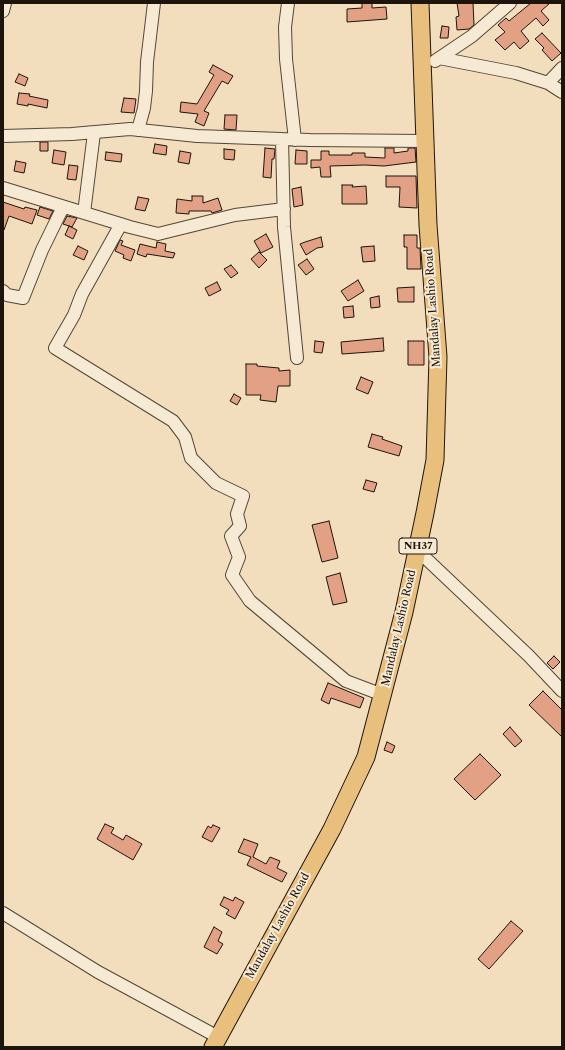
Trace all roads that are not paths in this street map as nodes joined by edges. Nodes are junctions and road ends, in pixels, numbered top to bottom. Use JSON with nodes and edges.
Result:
{"nodes":[{"id":1,"x":5,"y":3,"type":"edge"},
{"id":2,"x":154,"y":3,"type":"edge"},
{"id":3,"x":288,"y":3,"type":"edge"},
{"id":4,"x":420,"y":3,"type":"edge"},
{"id":5,"x":510,"y":3,"type":"edge"},
{"id":6,"x":3,"y":11,"type":"edge"},
{"id":7,"x":439,"y":58,"type":"junction"},
{"id":8,"x":562,"y":68,"type":"edge"},
{"id":9,"x":422,"y":69,"type":"junction"},
{"id":10,"x":548,"y":83,"type":"junction"},
{"id":11,"x":562,"y":92,"type":"edge"},
{"id":12,"x":138,"y":130,"type":"junction"},
{"id":13,"x":94,"y":132,"type":"junction"},
{"id":14,"x":3,"y":136,"type":"edge"},
{"id":15,"x":282,"y":139,"type":"junction"},
{"id":16,"x":295,"y":140,"type":"junction"},
{"id":17,"x":425,"y":141,"type":"junction"},
{"id":18,"x":3,"y":188,"type":"edge"},
{"id":19,"x":63,"y":207,"type":"junction"},
{"id":20,"x":284,"y":209,"type":"junction"},
{"id":21,"x":84,"y":213,"type":"junction"},
{"id":22,"x":121,"y":224,"type":"junction"},
{"id":23,"x":3,"y":291,"type":"edge"},
{"id":24,"x":297,"y":358,"type":"dead end"},
{"id":25,"x":417,"y":550,"type":"junction"},
{"id":26,"x":562,"y":691,"type":"edge"},
{"id":27,"x":383,"y":695,"type":"junction"},
{"id":28,"x":3,"y":914,"type":"edge"},
{"id":29,"x":216,"y":1042,"type":"edge"}],
"edges":[{"from":1,"to":6,"type":"street"},
{"from":2,"to":12,"type":"street"},
{"from":3,"to":16,"type":"street"},
{"from":4,"to":9,"type":"highway","name":"Mandalay Lashio Road","number":"NH37"},
{"from":5,"to":7,"type":"street"},
{"from":7,"to":9,"type":"street"},
{"from":7,"to":10,"type":"street"},
{"from":8,"to":10,"type":"street"},
{"from":9,"to":17,"type":"highway","name":"Mandalay Lashio Road","number":"NH37"},
{"from":10,"to":11,"type":"street"},
{"from":12,"to":13,"type":"street"},
{"from":12,"to":15,"type":"street"},
{"from":13,"to":14,"type":"street"},
{"from":13,"to":21,"type":"street"},
{"from":15,"to":16,"type":"street"},
{"from":15,"to":20,"type":"street"},
{"from":16,"to":17,"type":"street"},
{"from":17,"to":25,"type":"highway","name":"Mandalay Lashio Road","number":"NH37"},
{"from":18,"to":19,"type":"street"},
{"from":19,"to":21,"type":"street"},
{"from":19,"to":23,"type":"street"},
{"from":20,"to":22,"type":"street"},
{"from":20,"to":24,"type":"street"},
{"from":21,"to":22,"type":"street"},
{"from":22,"to":27,"type":"street"},
{"from":25,"to":26,"type":"street"},
{"from":25,"to":27,"type":"highway","name":"Mandalay Lashio Road","number":"NH37"},
{"from":27,"to":29,"type":"highway","name":"Mandalay Lashio Road","number":"NH37"},
{"from":28,"to":29,"type":"street"}]}
